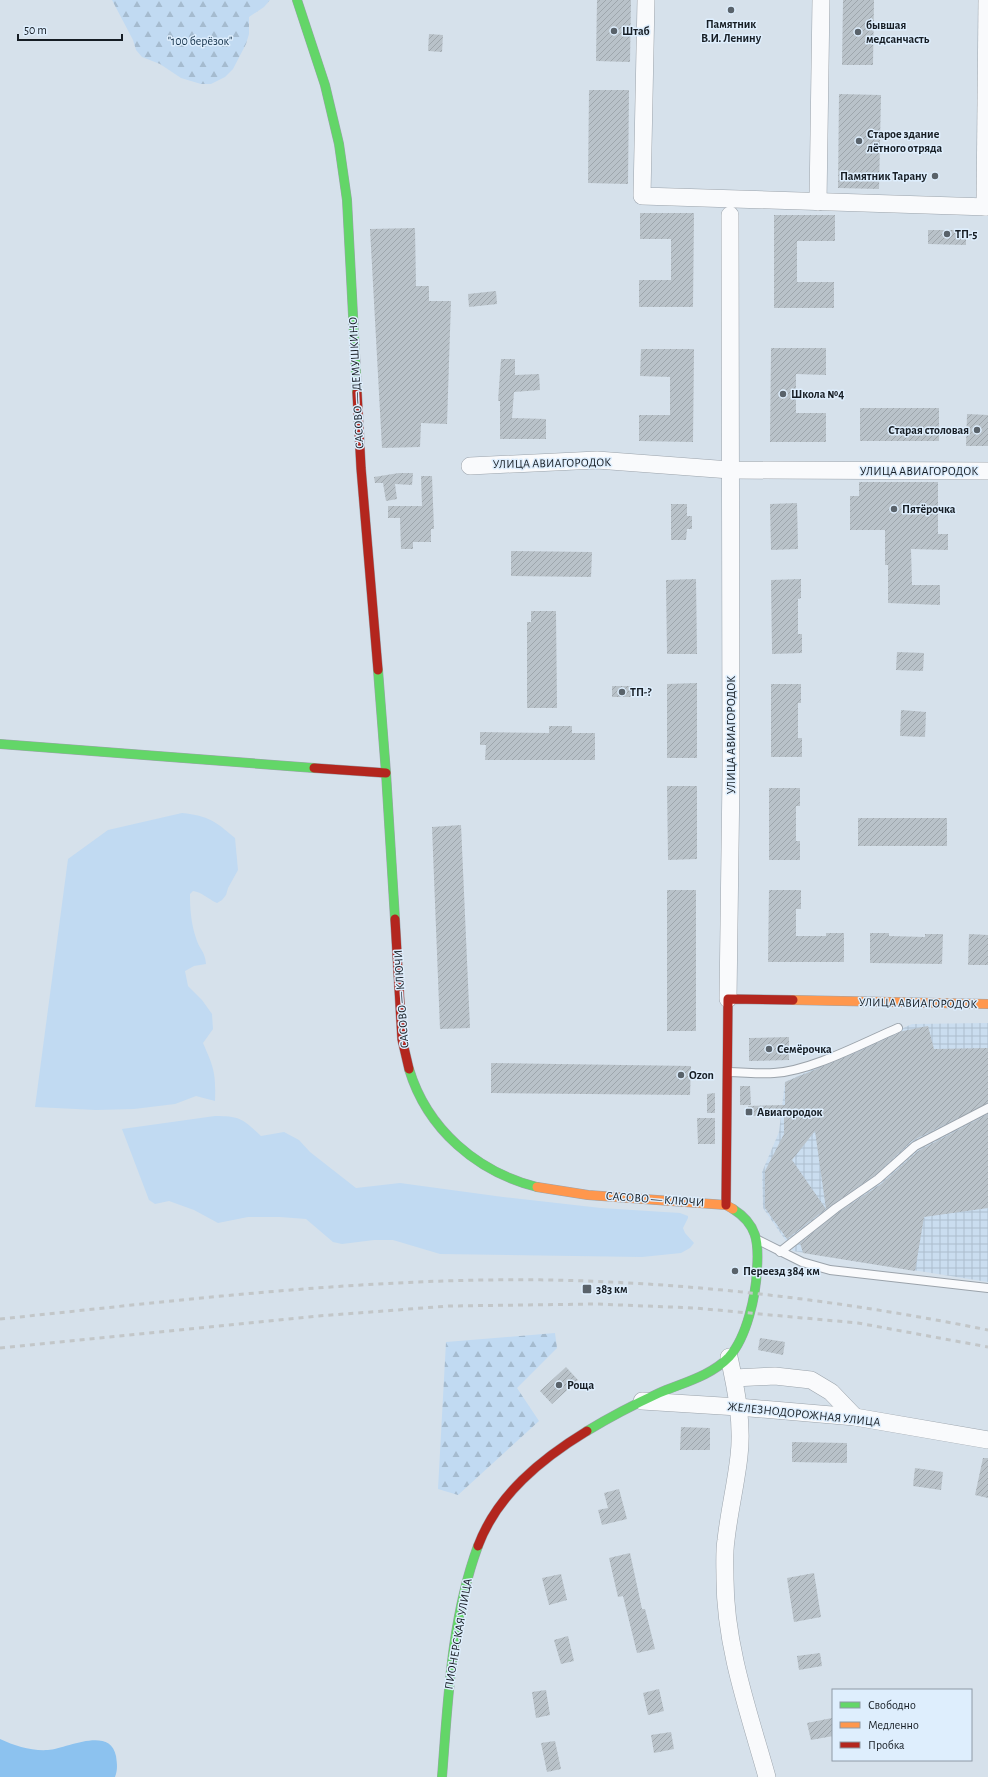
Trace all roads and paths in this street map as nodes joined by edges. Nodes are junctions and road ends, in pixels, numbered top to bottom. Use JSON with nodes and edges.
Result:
{"nodes":[{"id":1,"x":297,"y":0,"type":"edge"},
{"id":2,"x":646,"y":0,"type":"edge"},
{"id":3,"x":821,"y":0,"type":"edge"},
{"id":4,"x":987,"y":0,"type":"edge"},
{"id":5,"x":818,"y":202,"type":"junction"},
{"id":6,"x":986,"y":207,"type":"edge"},
{"id":7,"x":730,"y":215,"type":"dead end"},
{"id":8,"x":470,"y":466,"type":"dead end"},
{"id":9,"x":730,"y":470,"type":"junction"},
{"id":10,"x":988,"y":471,"type":"edge"},
{"id":11,"x":0,"y":744,"type":"edge"},
{"id":12,"x":386,"y":772,"type":"junction"},
{"id":13,"x":728,"y":999,"type":"junction"},
{"id":14,"x":988,"y":1004,"type":"edge"},
{"id":15,"x":898,"y":1028,"type":"dead end"},
{"id":16,"x":727,"y":1072,"type":"junction"},
{"id":17,"x":988,"y":1108,"type":"edge"},
{"id":18,"x":726,"y":1205,"type":"junction"},
{"id":19,"x":758,"y":1240,"type":"junction"},
{"id":20,"x":780,"y":1252,"type":"junction"},
{"id":21,"x":988,"y":1288,"type":"edge"},
{"id":22,"x":729,"y":1357,"type":"junction"},
{"id":23,"x":734,"y":1378,"type":"junction"},
{"id":24,"x":642,"y":1401,"type":"junction"},
{"id":25,"x":738,"y":1407,"type":"junction"},
{"id":26,"x":855,"y":1417,"type":"junction"},
{"id":27,"x":988,"y":1440,"type":"edge"},
{"id":28,"x":442,"y":1777,"type":"edge"},
{"id":29,"x":767,"y":1777,"type":"edge"}],
"edges":[{"from":1,"to":12,"type":"street","name":"САСОВО — ДЕМУШКИНО"},
{"from":2,"to":5,"type":"street"},
{"from":3,"to":5,"type":"street"},
{"from":4,"to":6,"type":"street"},
{"from":5,"to":6,"type":"street"},
{"from":7,"to":9,"type":"street"},
{"from":8,"to":9,"type":"street","name":"УЛИЦА АВИАГОРОДОК"},
{"from":9,"to":10,"type":"street","name":"УЛИЦА АВИАГОРОДОК"},
{"from":9,"to":13,"type":"street","name":"УЛИЦА АВИАГОРОДОК"},
{"from":11,"to":12,"type":"street"},
{"from":12,"to":18,"type":"street","name":"САСОВО — КЛЮЧИ"},
{"from":13,"to":14,"type":"street","name":"УЛИЦА АВИАГОРОДОК"},
{"from":13,"to":16,"type":"street","name":"УЛИЦА АВИАГОРОДОК"},
{"from":15,"to":16,"type":"lane"},
{"from":16,"to":18,"type":"street","name":"УЛИЦА АВИАГОРОДОК"},
{"from":17,"to":20,"type":"lane"},
{"from":18,"to":19,"type":"street"},
{"from":19,"to":20,"type":"lane"},
{"from":19,"to":22,"type":"street"},
{"from":20,"to":21,"type":"lane"},
{"from":22,"to":23,"type":"street"},
{"from":22,"to":24,"type":"street","name":"ПИОНЕРСКАЯ УЛИЦА"},
{"from":23,"to":25,"type":"street"},
{"from":23,"to":26,"type":"street"},
{"from":24,"to":25,"type":"street","name":"ЖЕЛЕЗНОДОРОЖНАЯ УЛИЦА"},
{"from":24,"to":28,"type":"street","name":"ПИОНЕРСКАЯ УЛИЦА"},
{"from":25,"to":26,"type":"street","name":"ЖЕЛЕЗНОДОРОЖНАЯ УЛИЦА"},
{"from":25,"to":29,"type":"street"},
{"from":26,"to":27,"type":"street","name":"ЖЕЛЕЗНОДОРОЖНАЯ УЛИЦА"}]}
